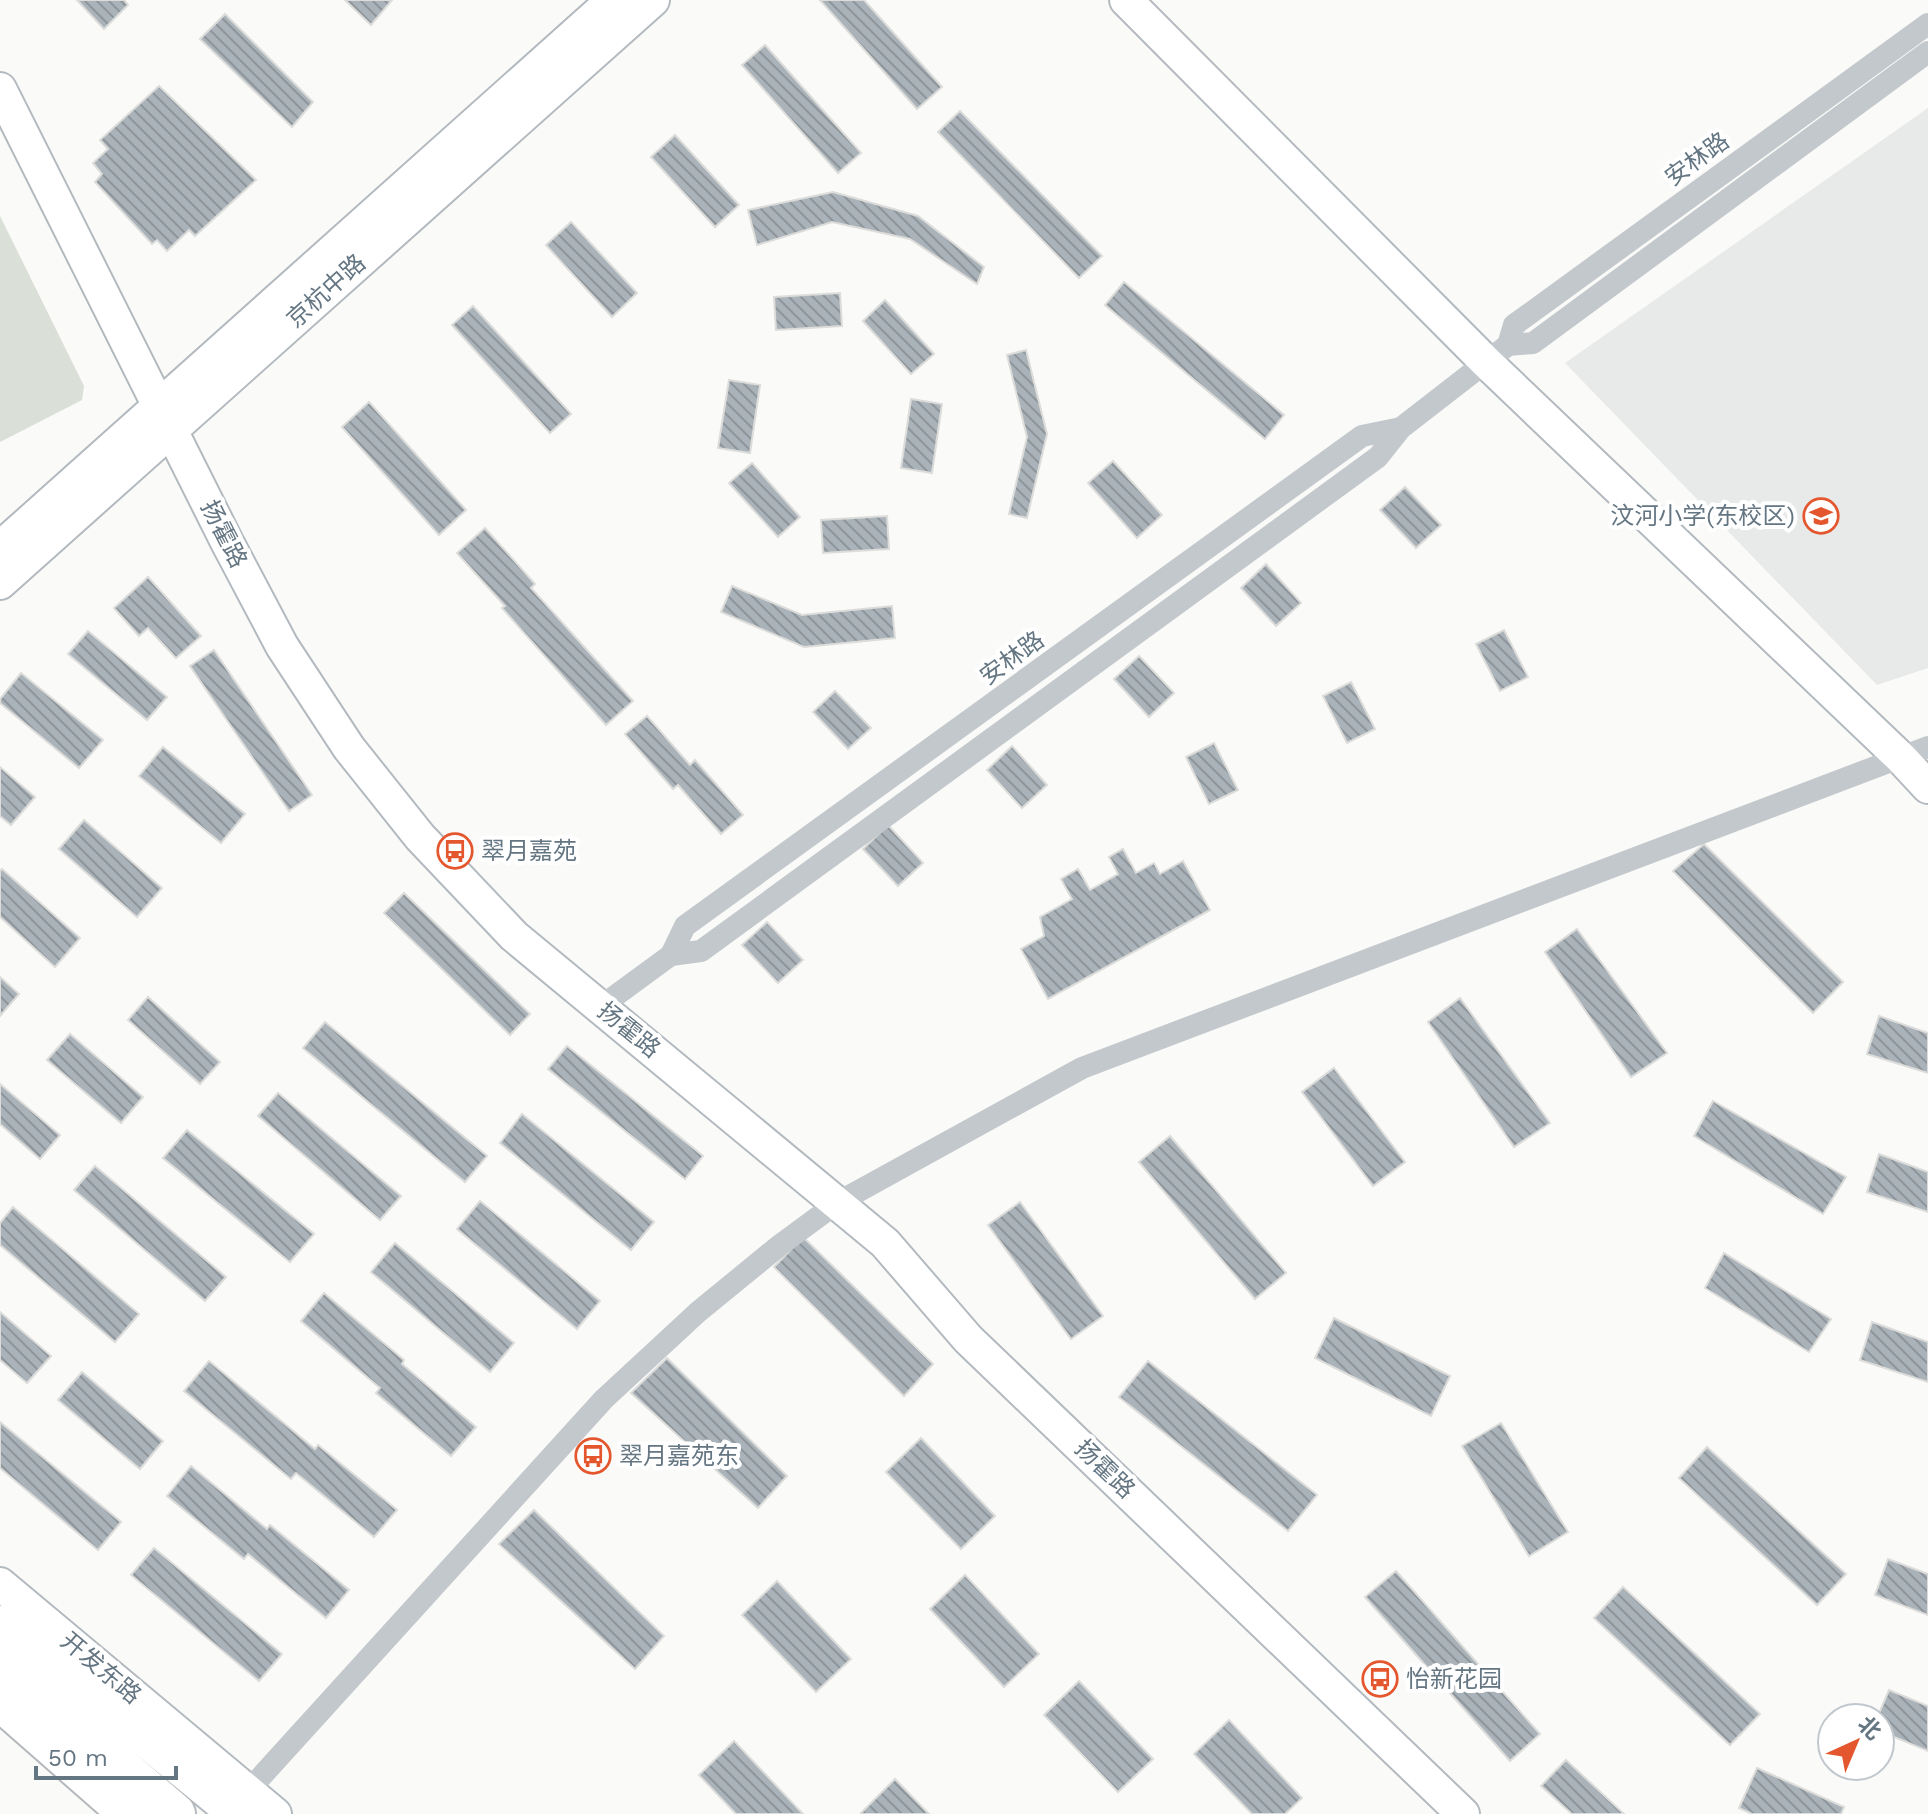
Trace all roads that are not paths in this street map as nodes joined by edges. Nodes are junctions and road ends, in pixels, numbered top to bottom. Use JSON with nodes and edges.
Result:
{"nodes":[{"id":1,"x":613,"y":0,"type":"edge"},
{"id":2,"x":653,"y":0,"type":"edge"},
{"id":3,"x":1126,"y":0,"type":"edge"},
{"id":4,"x":1928,"y":24,"type":"edge"},
{"id":5,"x":1928,"y":52,"type":"edge"},
{"id":6,"x":0,"y":89,"type":"edge"},
{"id":7,"x":1497,"y":353,"type":"junction"},
{"id":8,"x":165,"y":418,"type":"junction"},
{"id":9,"x":1401,"y":428,"type":"junction"},
{"id":10,"x":0,"y":548,"type":"edge"},
{"id":11,"x":0,"y":583,"type":"edge"},
{"id":12,"x":1054,"y":659,"type":"junction"},
{"id":13,"x":1073,"y":679,"type":"junction"},
{"id":14,"x":1914,"y":753,"type":"edge"},
{"id":15,"x":1928,"y":787,"type":"edge"},
{"id":16,"x":671,"y":955,"type":"junction"},
{"id":17,"x":600,"y":1007,"type":"junction"},
{"id":18,"x":837,"y":1203,"type":"junction"},
{"id":19,"x":0,"y":1584,"type":"edge"},
{"id":20,"x":0,"y":1622,"type":"edge"},
{"id":21,"x":0,"y":1663,"type":"edge"},
{"id":22,"x":0,"y":1700,"type":"edge"},
{"id":23,"x":235,"y":1807,"type":"edge"},
{"id":24,"x":130,"y":1814,"type":"edge"},
{"id":25,"x":175,"y":1814,"type":"edge"},
{"id":26,"x":275,"y":1814,"type":"edge"},
{"id":27,"x":1463,"y":1814,"type":"edge"}],
"edges":[{"from":1,"to":8,"type":"street","name":"京杭中路"},
{"from":2,"to":8,"type":"street","name":"京杭中路"},
{"from":3,"to":7,"type":"street"},
{"from":4,"to":7,"type":"street","name":"安林路"},
{"from":5,"to":7,"type":"street","name":"安林路"},
{"from":6,"to":8,"type":"street","name":"扬霍路"},
{"from":7,"to":9,"type":"street","name":"安林路"},
{"from":7,"to":14,"type":"street"},
{"from":8,"to":10,"type":"street","name":"京杭中路"},
{"from":8,"to":11,"type":"street","name":"京杭中路"},
{"from":8,"to":17,"type":"street","name":"扬霍路"},
{"from":9,"to":12,"type":"street","name":"安林路"},
{"from":9,"to":13,"type":"street","name":"安林路"},
{"from":12,"to":13,"type":"street"},
{"from":12,"to":16,"type":"street","name":"安林路"},
{"from":13,"to":16,"type":"street","name":"安林路"},
{"from":14,"to":15,"type":"street"},
{"from":14,"to":18,"type":"street"},
{"from":16,"to":17,"type":"street","name":"安林路"},
{"from":17,"to":18,"type":"street","name":"扬霍路"},
{"from":18,"to":23,"type":"street"},
{"from":18,"to":27,"type":"street","name":"扬霍路"},
{"from":19,"to":23,"type":"street","name":"开发东路"},
{"from":20,"to":23,"type":"street","name":"开发东路"},
{"from":21,"to":25,"type":"highway"},
{"from":22,"to":24,"type":"highway"},
{"from":23,"to":26,"type":"street","name":"开发东路"}]}
